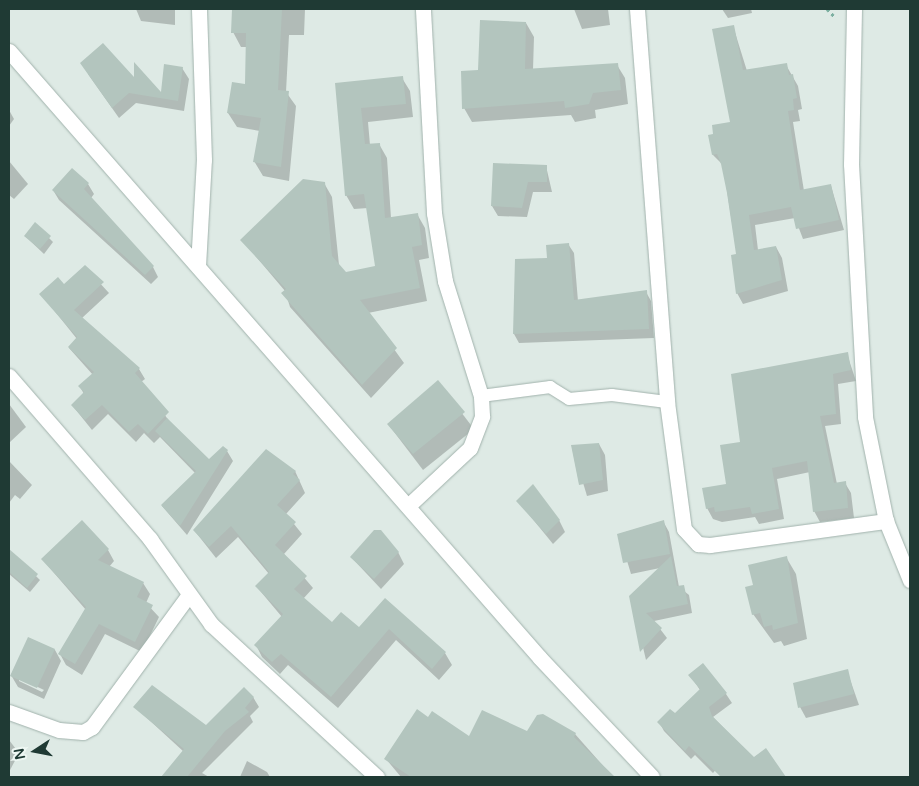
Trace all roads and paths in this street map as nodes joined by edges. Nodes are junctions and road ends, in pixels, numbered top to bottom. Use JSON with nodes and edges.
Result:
{"nodes":[{"id":1,"x":199,"y":9,"type":"edge"},
{"id":2,"x":423,"y":9,"type":"edge"},
{"id":3,"x":637,"y":9,"type":"edge"},
{"id":4,"x":854,"y":9,"type":"edge"},
{"id":5,"x":9,"y":51,"type":"edge"},
{"id":6,"x":198,"y":266,"type":"junction"},
{"id":7,"x":9,"y":376,"type":"edge"},
{"id":8,"x":481,"y":396,"type":"junction"},
{"id":9,"x":667,"y":402,"type":"junction"},
{"id":10,"x":408,"y":505,"type":"junction"},
{"id":11,"x":886,"y":521,"type":"junction"},
{"id":12,"x":910,"y":580,"type":"edge"},
{"id":13,"x":187,"y":597,"type":"junction"},
{"id":14,"x":9,"y":712,"type":"edge"},
{"id":15,"x":377,"y":777,"type":"edge"},
{"id":16,"x":652,"y":777,"type":"edge"}],
"edges":[{"from":1,"to":6,"type":"street"},
{"from":2,"to":8,"type":"street"},
{"from":3,"to":9,"type":"street"},
{"from":4,"to":11,"type":"street"},
{"from":5,"to":6,"type":"street"},
{"from":6,"to":10,"type":"street"},
{"from":7,"to":13,"type":"street"},
{"from":8,"to":9,"type":"lane"},
{"from":8,"to":10,"type":"street"},
{"from":9,"to":11,"type":"street"},
{"from":10,"to":16,"type":"street"},
{"from":11,"to":12,"type":"street"},
{"from":13,"to":14,"type":"street"},
{"from":13,"to":15,"type":"street"}]}
